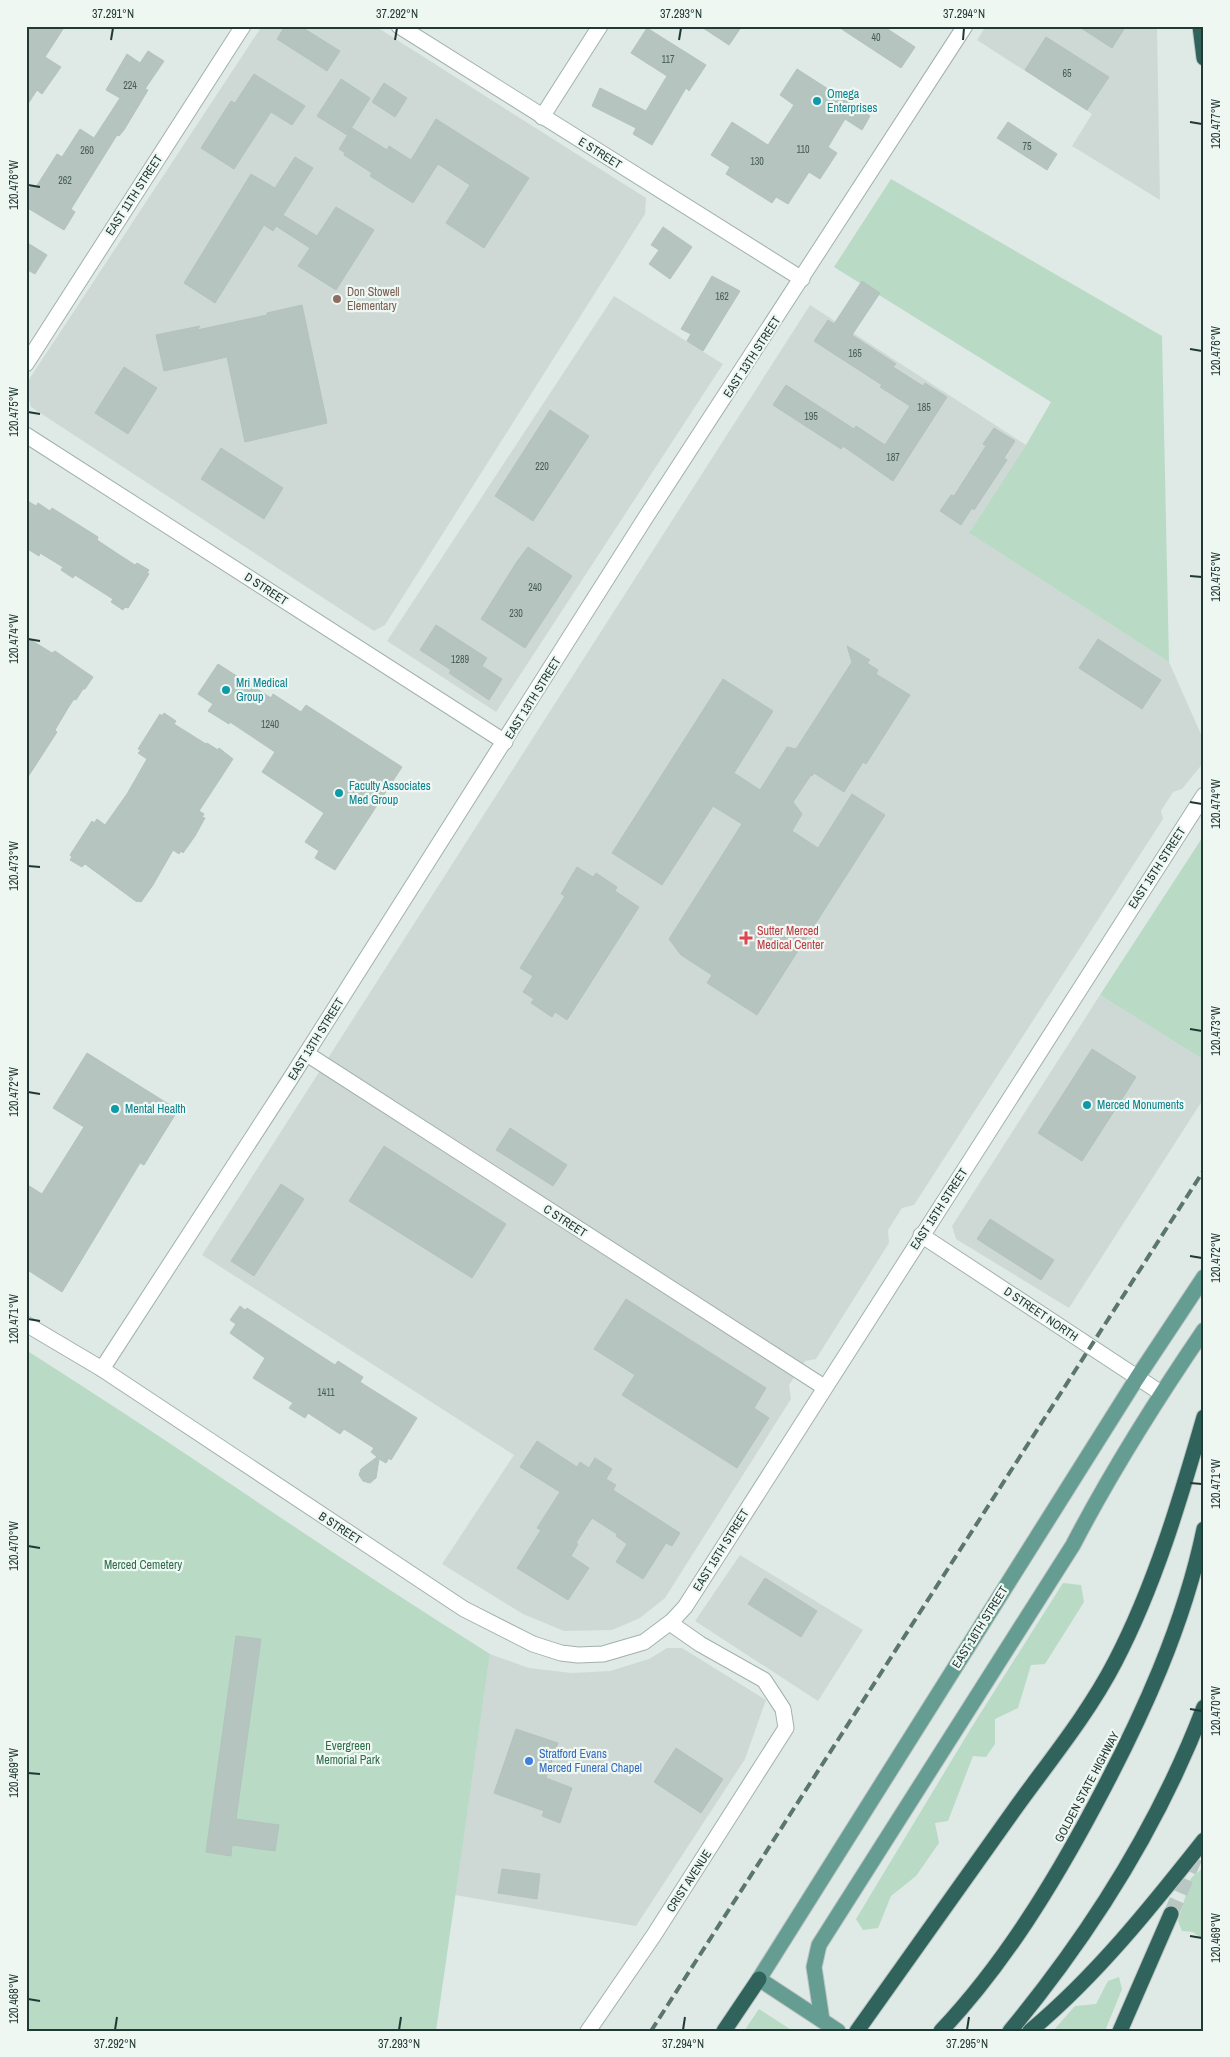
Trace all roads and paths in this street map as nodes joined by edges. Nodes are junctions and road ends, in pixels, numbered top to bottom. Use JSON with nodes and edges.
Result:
{"nodes":[{"id":1,"x":242,"y":26,"type":"edge"},
{"id":2,"x":399,"y":26,"type":"edge"},
{"id":3,"x":600,"y":26,"type":"edge"},
{"id":4,"x":965,"y":26,"type":"edge"},
{"id":5,"x":1200,"y":26,"type":"edge"},
{"id":6,"x":1204,"y":58,"type":"edge"},
{"id":7,"x":542,"y":117,"type":"junction"},
{"id":8,"x":802,"y":279,"type":"junction"},
{"id":9,"x":26,"y":364,"type":"edge"},
{"id":10,"x":26,"y":436,"type":"edge"},
{"id":11,"x":505,"y":742,"type":"junction"},
{"id":12,"x":1204,"y":796,"type":"edge"},
{"id":13,"x":307,"y":1054,"type":"junction"},
{"id":14,"x":921,"y":1235,"type":"junction"},
{"id":15,"x":1204,"y":1277,"type":"edge"},
{"id":16,"x":26,"y":1324,"type":"edge"},
{"id":17,"x":1204,"y":1330,"type":"edge"},
{"id":18,"x":102,"y":1369,"type":"junction"},
{"id":19,"x":1137,"y":1378,"type":"junction"},
{"id":20,"x":824,"y":1387,"type":"junction"},
{"id":21,"x":1161,"y":1393,"type":"junction"},
{"id":22,"x":1204,"y":1417,"type":"edge"},
{"id":23,"x":1204,"y":1529,"type":"edge"},
{"id":24,"x":671,"y":1622,"type":"junction"},
{"id":25,"x":1204,"y":1706,"type":"edge"},
{"id":26,"x":1204,"y":1840,"type":"edge"},
{"id":27,"x":1171,"y":1914,"type":"tunnel mouth"},
{"id":28,"x":759,"y":1979,"type":"junction"},
{"id":29,"x":822,"y":2020,"type":"junction"},
{"id":30,"x":588,"y":2031,"type":"edge"},
{"id":31,"x":724,"y":2031,"type":"edge"},
{"id":32,"x":838,"y":2031,"type":"edge"},
{"id":33,"x":856,"y":2031,"type":"edge"},
{"id":34,"x":941,"y":2031,"type":"edge"},
{"id":35,"x":1010,"y":2031,"type":"edge"},
{"id":36,"x":1030,"y":2031,"type":"edge"},
{"id":37,"x":1120,"y":2031,"type":"edge"}],
"edges":[{"from":1,"to":9,"type":"street","name":"EAST 11TH STREET"},
{"from":2,"to":7,"type":"street","name":"E STREET"},
{"from":3,"to":7,"type":"street"},
{"from":4,"to":8,"type":"street","name":"EAST 13TH STREET"},
{"from":5,"to":6,"type":"highway"},
{"from":7,"to":8,"type":"street","name":"E STREET"},
{"from":8,"to":11,"type":"street","name":"EAST 13TH STREET"},
{"from":10,"to":11,"type":"street","name":"D STREET"},
{"from":11,"to":13,"type":"street","name":"EAST 13TH STREET"},
{"from":12,"to":14,"type":"street","name":"EAST 15TH STREET"},
{"from":13,"to":18,"type":"street","name":"EAST 13TH STREET"},
{"from":13,"to":20,"type":"street","name":"C STREET"},
{"from":14,"to":19,"type":"street","name":"D STREET NORTH"},
{"from":14,"to":20,"type":"street","name":"EAST 15TH STREET"},
{"from":15,"to":19,"type":"main road","name":"EAST 16TH STREET"},
{"from":16,"to":18,"type":"street","name":"B STREET"},
{"from":17,"to":21,"type":"main road"},
{"from":18,"to":24,"type":"street","name":"B STREET"},
{"from":19,"to":21,"type":"street","name":"D STREET NORTH"},
{"from":19,"to":28,"type":"main road","name":"EAST 16TH STREET"},
{"from":20,"to":24,"type":"street","name":"EAST 15TH STREET"},
{"from":21,"to":29,"type":"main road"},
{"from":22,"to":33,"type":"highway"},
{"from":23,"to":34,"type":"highway","name":"GOLDEN STATE HIGHWAY"},
{"from":24,"to":30,"type":"street","name":"CRIST AVENUE"},
{"from":25,"to":35,"type":"highway"},
{"from":26,"to":36,"type":"highway"},
{"from":27,"to":37,"type":"highway"},
{"from":28,"to":29,"type":"main road"},
{"from":28,"to":31,"type":"highway"},
{"from":29,"to":32,"type":"main road"}]}
